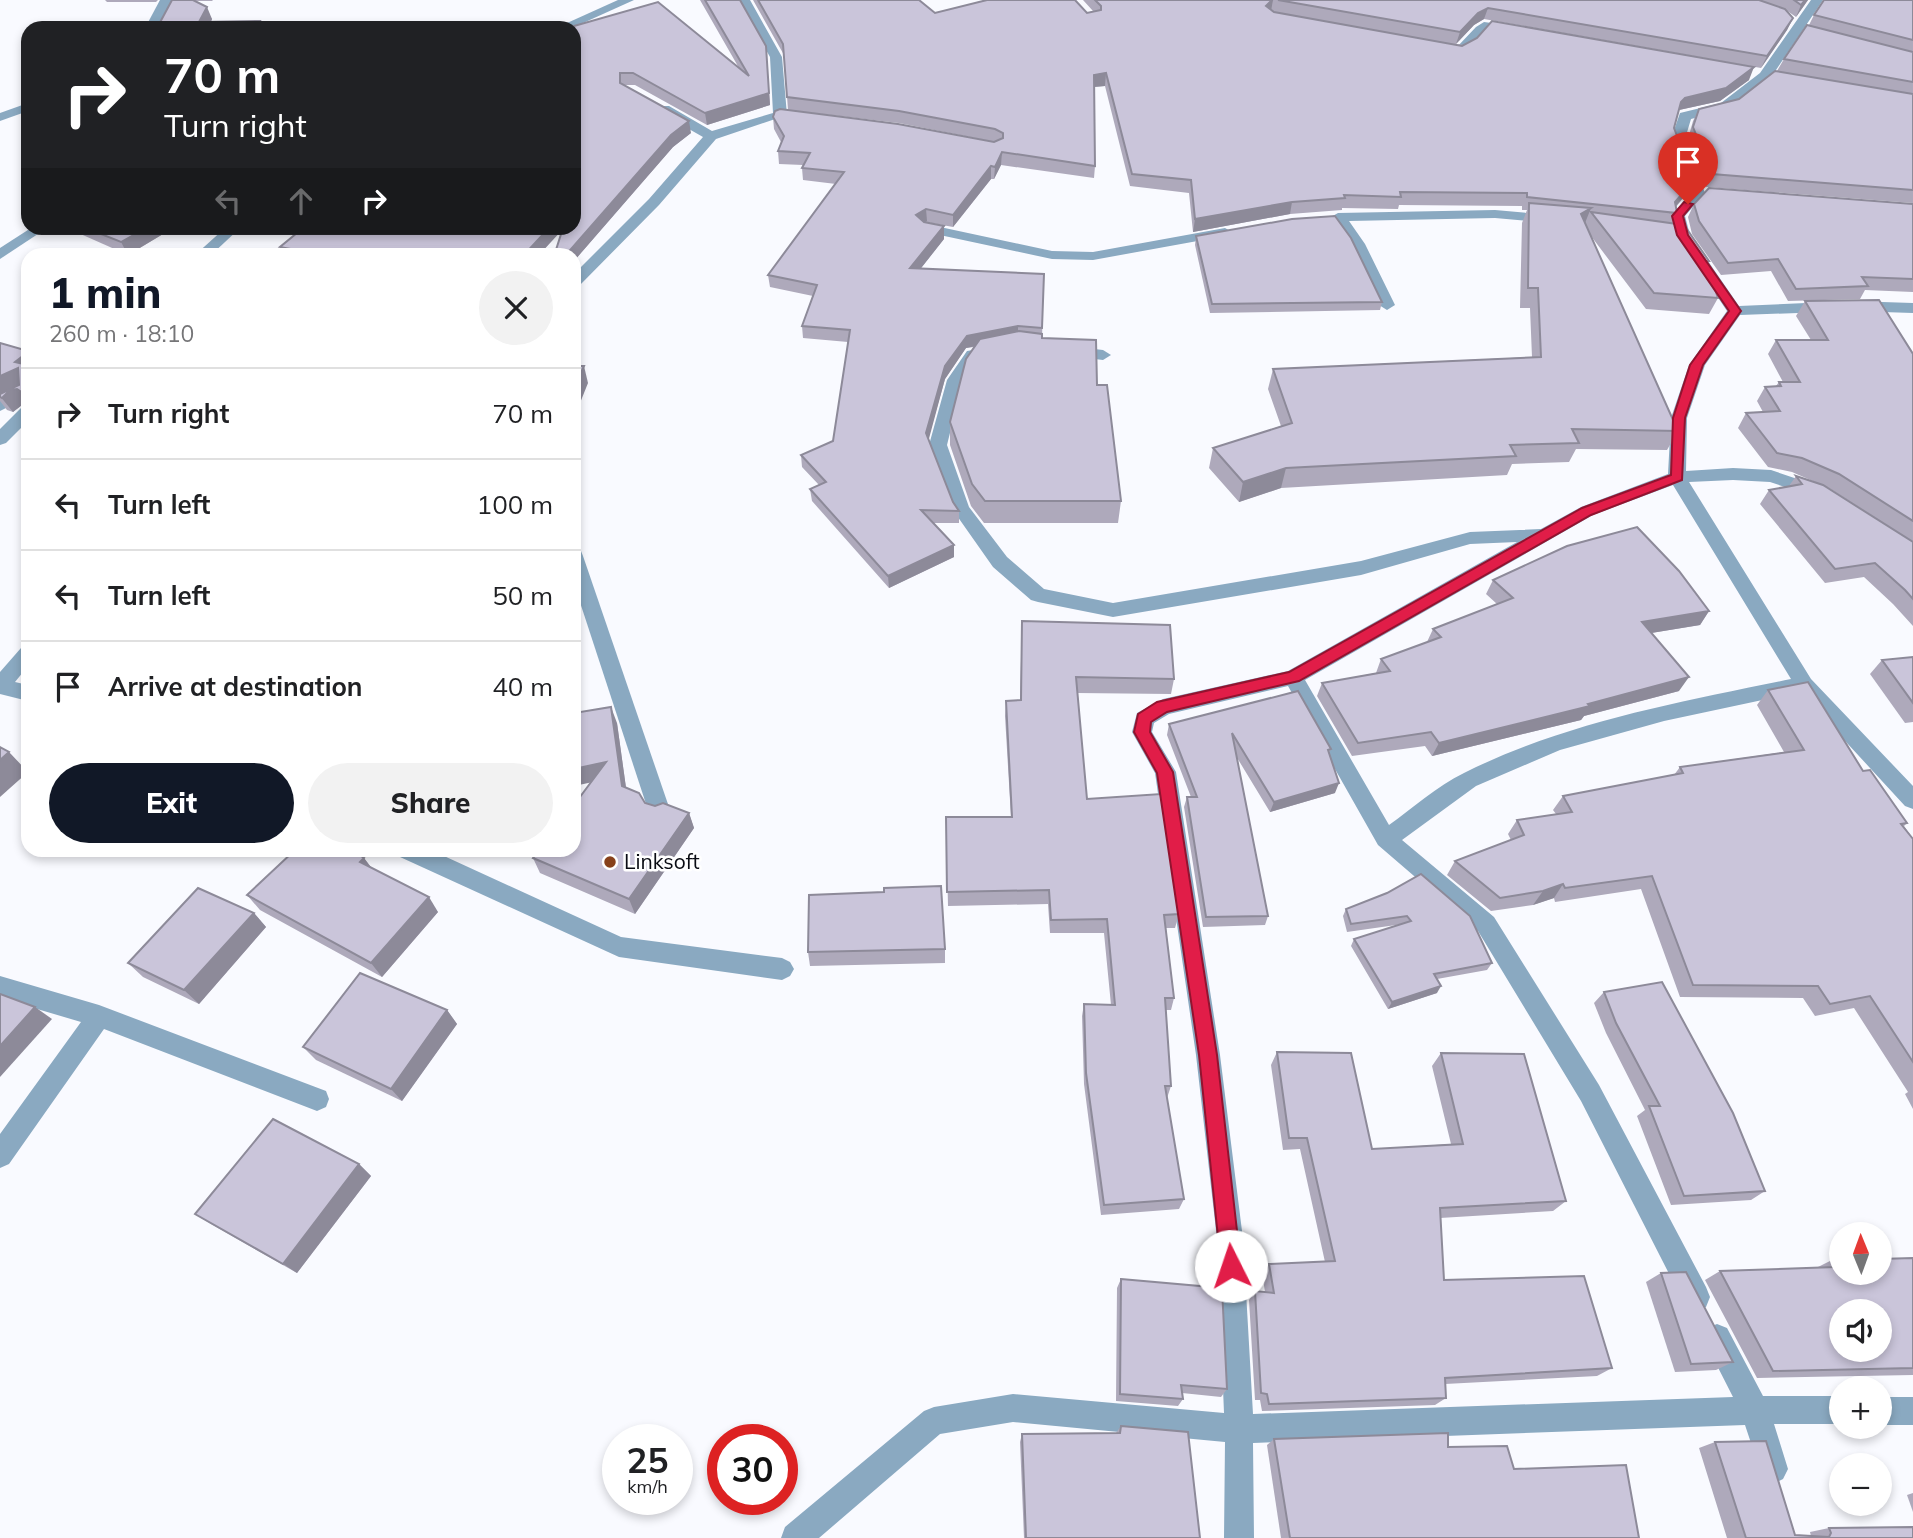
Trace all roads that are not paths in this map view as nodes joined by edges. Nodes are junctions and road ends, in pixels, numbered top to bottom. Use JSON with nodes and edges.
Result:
{"nodes":[{"id":1,"x":166,"y":0,"type":"edge"},
{"id":2,"x":628,"y":0,"type":"edge"},
{"id":3,"x":744,"y":0,"type":"edge"},
{"id":4,"x":1817,"y":0,"type":"edge"},
{"id":5,"x":1785,"y":16,"type":"edge"},
{"id":6,"x":155,"y":21,"type":"edge"},
{"id":7,"x":578,"y":21,"type":"edge"},
{"id":8,"x":1523,"y":32,"type":"edge"},
{"id":9,"x":1804,"y":32,"type":"junction"},
{"id":10,"x":1431,"y":45,"type":"edge"},
{"id":11,"x":652,"y":103,"type":"edge"},
{"id":12,"x":21,"y":110,"type":"edge"},
{"id":13,"x":0,"y":117,"type":"edge"},
{"id":14,"x":711,"y":136,"type":"junction"},
{"id":15,"x":926,"y":228,"type":"edge"},
{"id":16,"x":1632,"y":228,"type":"edge"},
{"id":17,"x":1240,"y":229,"type":"edge"},
{"id":18,"x":30,"y":235,"type":"edge"},
{"id":19,"x":225,"y":235,"type":"edge"},
{"id":20,"x":210,"y":248,"type":"edge"},
{"id":21,"x":0,"y":255,"type":"edge"},
{"id":22,"x":581,"y":277,"type":"edge"},
{"id":23,"x":1387,"y":305,"type":"dead end"},
{"id":24,"x":1913,"y":308,"type":"edge"},
{"id":25,"x":1735,"y":311,"type":"junction"},
{"id":26,"x":1007,"y":348,"type":"edge"},
{"id":27,"x":1055,"y":350,"type":"edge"},
{"id":28,"x":1104,"y":355,"type":"dead end"},
{"id":29,"x":21,"y":394,"type":"edge"},
{"id":30,"x":0,"y":406,"type":"edge"},
{"id":31,"x":21,"y":418,"type":"edge"},
{"id":32,"x":0,"y":439,"type":"edge"},
{"id":33,"x":1677,"y":477,"type":"junction"},
{"id":34,"x":1839,"y":504,"type":"edge"},
{"id":35,"x":1545,"y":535,"type":"junction"},
{"id":36,"x":581,"y":577,"type":"edge"},
{"id":37,"x":21,"y":661,"type":"edge"},
{"id":38,"x":1293,"y":677,"type":"junction"},
{"id":39,"x":1804,"y":684,"type":"junction"},
{"id":40,"x":0,"y":685,"type":"edge"},
{"id":41,"x":21,"y":691,"type":"edge"},
{"id":42,"x":1913,"y":800,"type":"edge"},
{"id":43,"x":659,"y":810,"type":"edge"},
{"id":44,"x":1386,"y":839,"type":"junction"},
{"id":45,"x":423,"y":857,"type":"edge"},
{"id":46,"x":782,"y":968,"type":"dead end"},
{"id":47,"x":0,"y":987,"type":"edge"},
{"id":48,"x":99,"y":1016,"type":"junction"},
{"id":49,"x":317,"y":1099,"type":"dead end"},
{"id":50,"x":0,"y":1155,"type":"edge"},
{"id":51,"x":1755,"y":1410,"type":"junction"},
{"id":52,"x":1829,"y":1410,"type":"edge"},
{"id":53,"x":1892,"y":1411,"type":"edge"},
{"id":54,"x":1913,"y":1411,"type":"edge"},
{"id":55,"x":1240,"y":1429,"type":"junction"},
{"id":56,"x":1781,"y":1497,"type":"edge"},
{"id":57,"x":796,"y":1538,"type":"edge"},
{"id":58,"x":1239,"y":1538,"type":"edge"}],
"edges":[{"from":1,"to":6,"type":"street"},
{"from":2,"to":7,"type":"street"},
{"from":3,"to":14,"type":"street"},
{"from":4,"to":9,"type":"street"},
{"from":5,"to":9,"type":"street"},
{"from":8,"to":10,"type":"street"},
{"from":9,"to":25,"type":"street"},
{"from":11,"to":14,"type":"street"},
{"from":12,"to":13,"type":"street"},
{"from":14,"to":22,"type":"street"},
{"from":15,"to":17,"type":"street"},
{"from":16,"to":23,"type":"street"},
{"from":18,"to":21,"type":"street"},
{"from":19,"to":20,"type":"street"},
{"from":24,"to":25,"type":"street"},
{"from":25,"to":33,"type":"street"},
{"from":26,"to":35,"type":"street"},
{"from":27,"to":28,"type":"street"},
{"from":29,"to":30,"type":"street"},
{"from":31,"to":32,"type":"street"},
{"from":33,"to":34,"type":"street"},
{"from":33,"to":35,"type":"street"},
{"from":33,"to":39,"type":"street"},
{"from":35,"to":38,"type":"street"},
{"from":36,"to":43,"type":"street"},
{"from":37,"to":40,"type":"street"},
{"from":38,"to":44,"type":"street"},
{"from":38,"to":55,"type":"street"},
{"from":39,"to":42,"type":"street"},
{"from":39,"to":44,"type":"street"},
{"from":40,"to":41,"type":"street"},
{"from":44,"to":51,"type":"street"},
{"from":45,"to":46,"type":"street"},
{"from":47,"to":48,"type":"street"},
{"from":48,"to":49,"type":"street"},
{"from":48,"to":50,"type":"street"},
{"from":51,"to":52,"type":"street"},
{"from":51,"to":55,"type":"street"},
{"from":51,"to":56,"type":"street"},
{"from":53,"to":54,"type":"street"},
{"from":55,"to":57,"type":"street"},
{"from":55,"to":58,"type":"street"}]}
